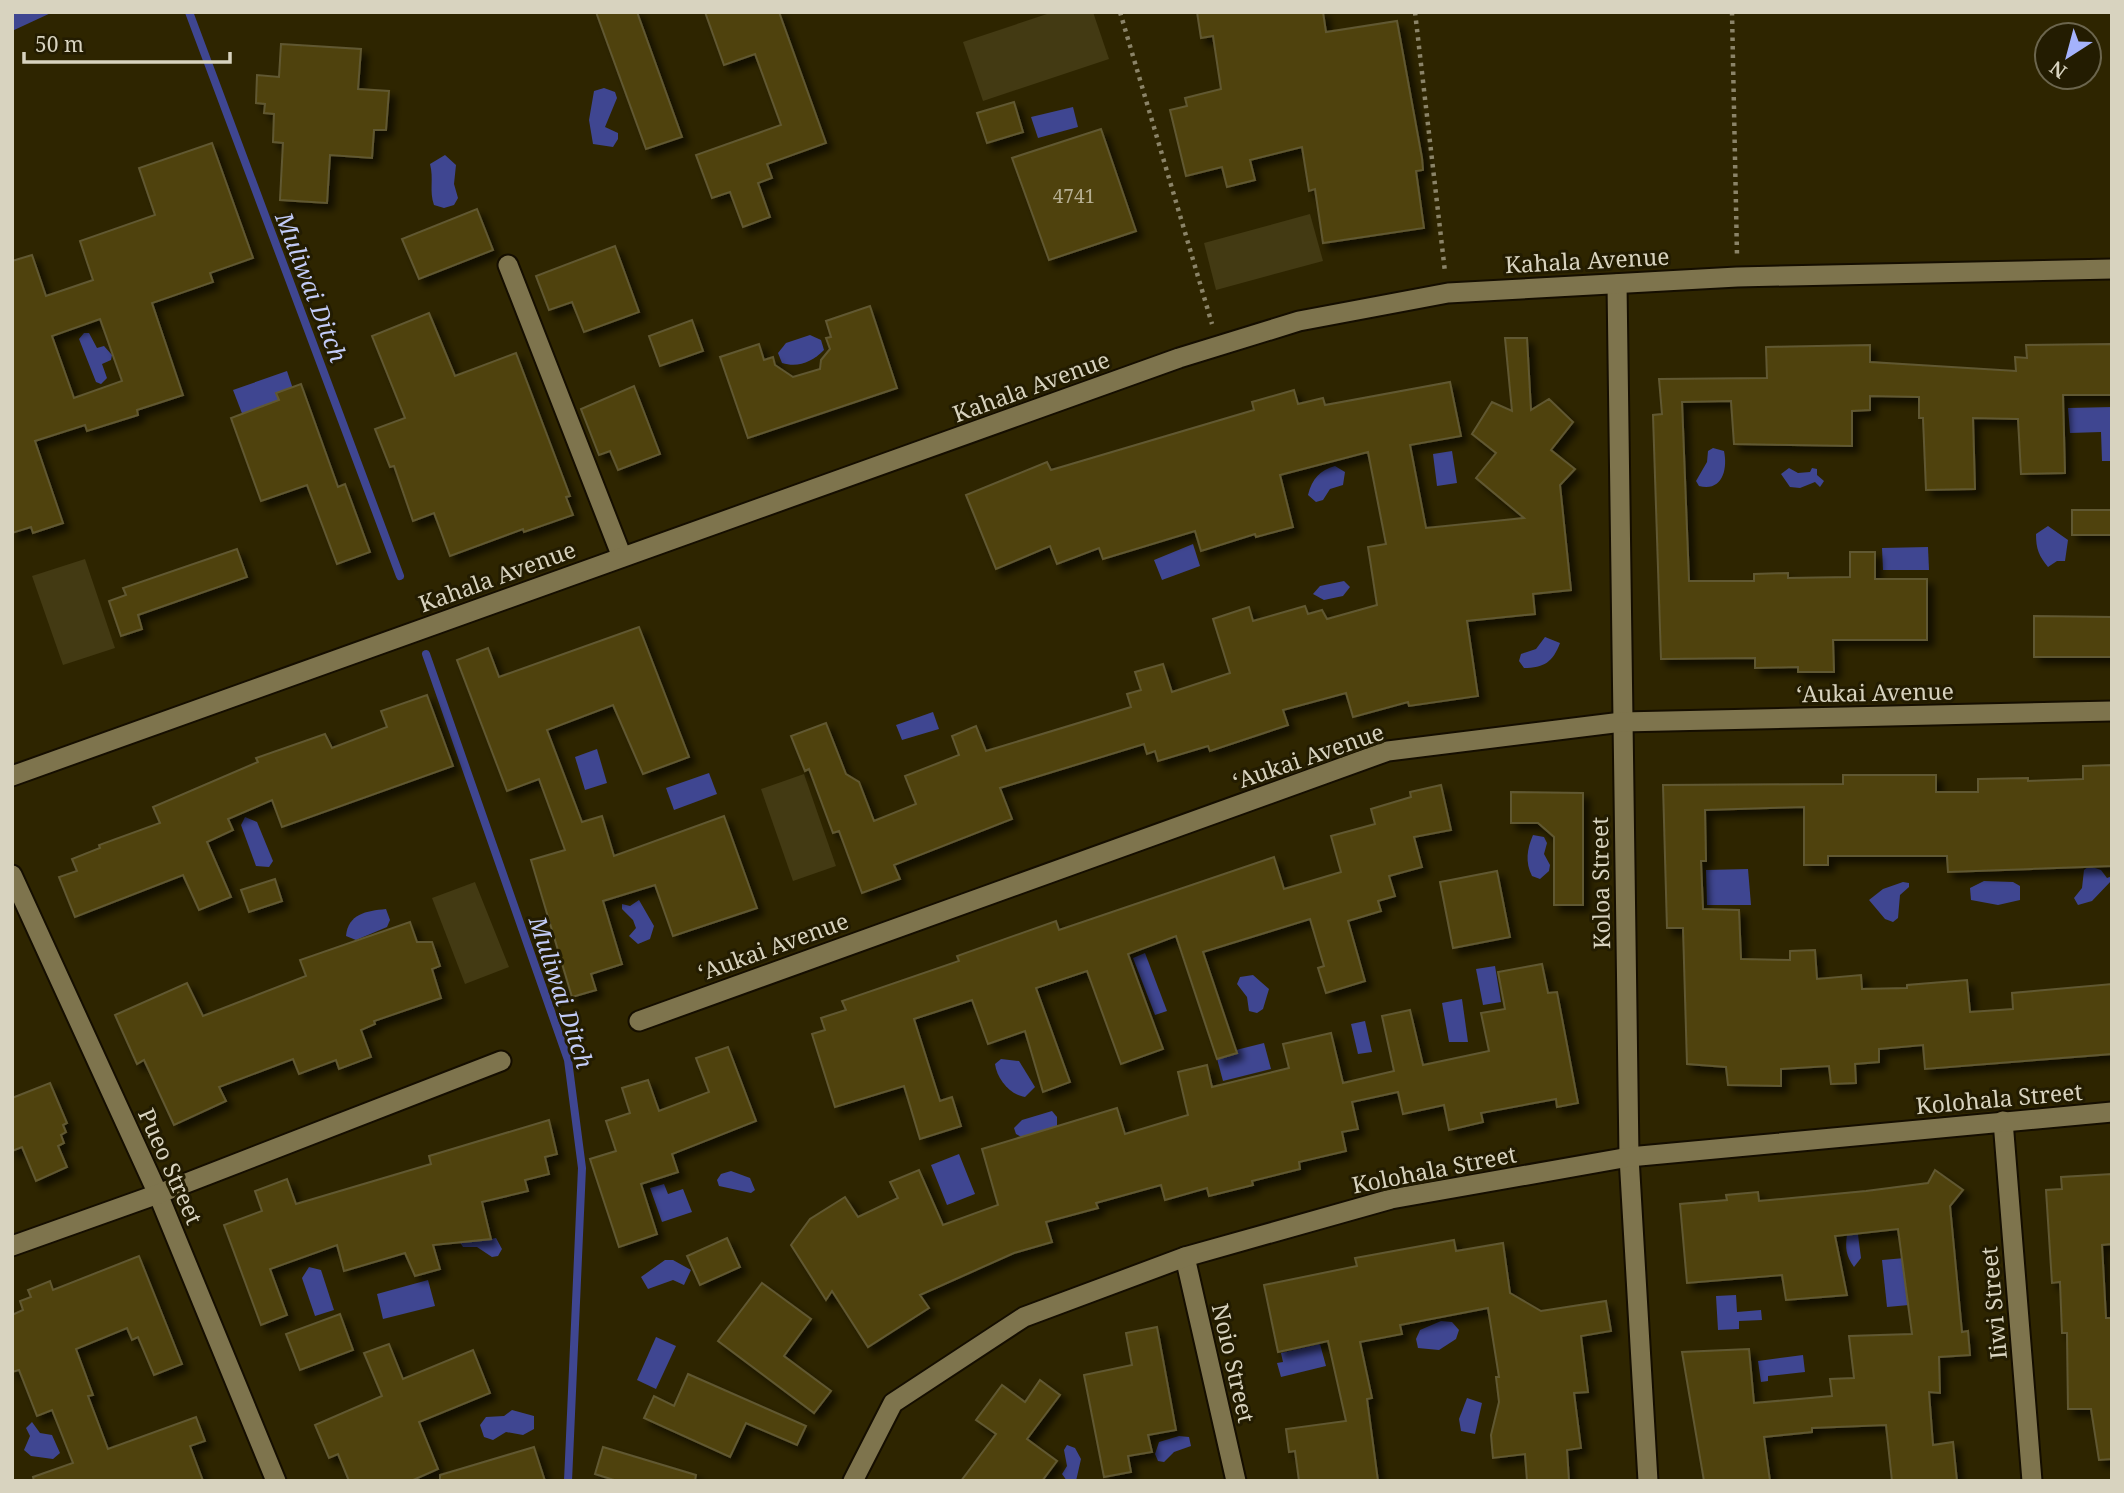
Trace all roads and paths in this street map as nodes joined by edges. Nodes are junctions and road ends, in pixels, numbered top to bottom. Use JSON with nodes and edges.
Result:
{"nodes":[{"id":1,"x":1121,"y":12,"type":"edge"},
{"id":2,"x":1415,"y":12,"type":"edge"},
{"id":3,"x":1732,"y":12,"type":"edge"},
{"id":4,"x":508,"y":265,"type":"dead end"},
{"id":5,"x":2112,"y":270,"type":"edge"},
{"id":6,"x":1737,"y":277,"type":"junction"},
{"id":7,"x":1617,"y":284,"type":"junction"},
{"id":8,"x":1448,"y":293,"type":"junction"},
{"id":9,"x":1218,"y":345,"type":"junction"},
{"id":10,"x":622,"y":556,"type":"junction"},
{"id":11,"x":2112,"y":711,"type":"edge"},
{"id":12,"x":1622,"y":722,"type":"junction"},
{"id":13,"x":12,"y":776,"type":"edge"},
{"id":14,"x":12,"y":875,"type":"edge"},
{"id":15,"x":639,"y":1021,"type":"dead end"},
{"id":16,"x":502,"y":1062,"type":"dead end"},
{"id":17,"x":2112,"y":1112,"type":"edge"},
{"id":18,"x":2003,"y":1121,"type":"junction"},
{"id":19,"x":1629,"y":1157,"type":"junction"},
{"id":20,"x":159,"y":1194,"type":"junction"},
{"id":21,"x":12,"y":1246,"type":"edge"},
{"id":22,"x":1185,"y":1257,"type":"junction"},
{"id":23,"x":276,"y":1481,"type":"edge"},
{"id":24,"x":853,"y":1481,"type":"edge"},
{"id":25,"x":1236,"y":1481,"type":"edge"},
{"id":26,"x":1648,"y":1481,"type":"edge"},
{"id":27,"x":2032,"y":1481,"type":"edge"}],
"edges":[{"from":1,"to":9,"type":"path"},
{"from":2,"to":8,"type":"path"},
{"from":3,"to":6,"type":"path"},
{"from":4,"to":10,"type":"street"},
{"from":5,"to":6,"type":"street","name":"Kahala Avenue"},
{"from":6,"to":7,"type":"street","name":"Kahala Avenue"},
{"from":7,"to":8,"type":"street","name":"Kahala Avenue"},
{"from":7,"to":12,"type":"street","name":"Koloa Street"},
{"from":8,"to":9,"type":"street","name":"Kahala Avenue"},
{"from":9,"to":10,"type":"street","name":"Kahala Avenue"},
{"from":10,"to":13,"type":"street","name":"Kahala Avenue"},
{"from":11,"to":12,"type":"street","name":"ʻAukai Avenue"},
{"from":12,"to":15,"type":"street","name":"ʻAukai Avenue"},
{"from":12,"to":19,"type":"street","name":"Koloa Street"},
{"from":14,"to":20,"type":"street","name":"Pueo Street"},
{"from":16,"to":20,"type":"street"},
{"from":17,"to":18,"type":"street","name":"Kolohala Street"},
{"from":18,"to":19,"type":"street","name":"Kolohala Street"},
{"from":18,"to":27,"type":"street","name":"Iiwi Street"},
{"from":19,"to":22,"type":"street","name":"Kolohala Street"},
{"from":19,"to":26,"type":"street","name":"Koloa Street"},
{"from":20,"to":21,"type":"street"},
{"from":20,"to":23,"type":"street","name":"Pueo Street"},
{"from":22,"to":24,"type":"street","name":"Kolohala Street"},
{"from":22,"to":25,"type":"street","name":"Noio Street"}]}
